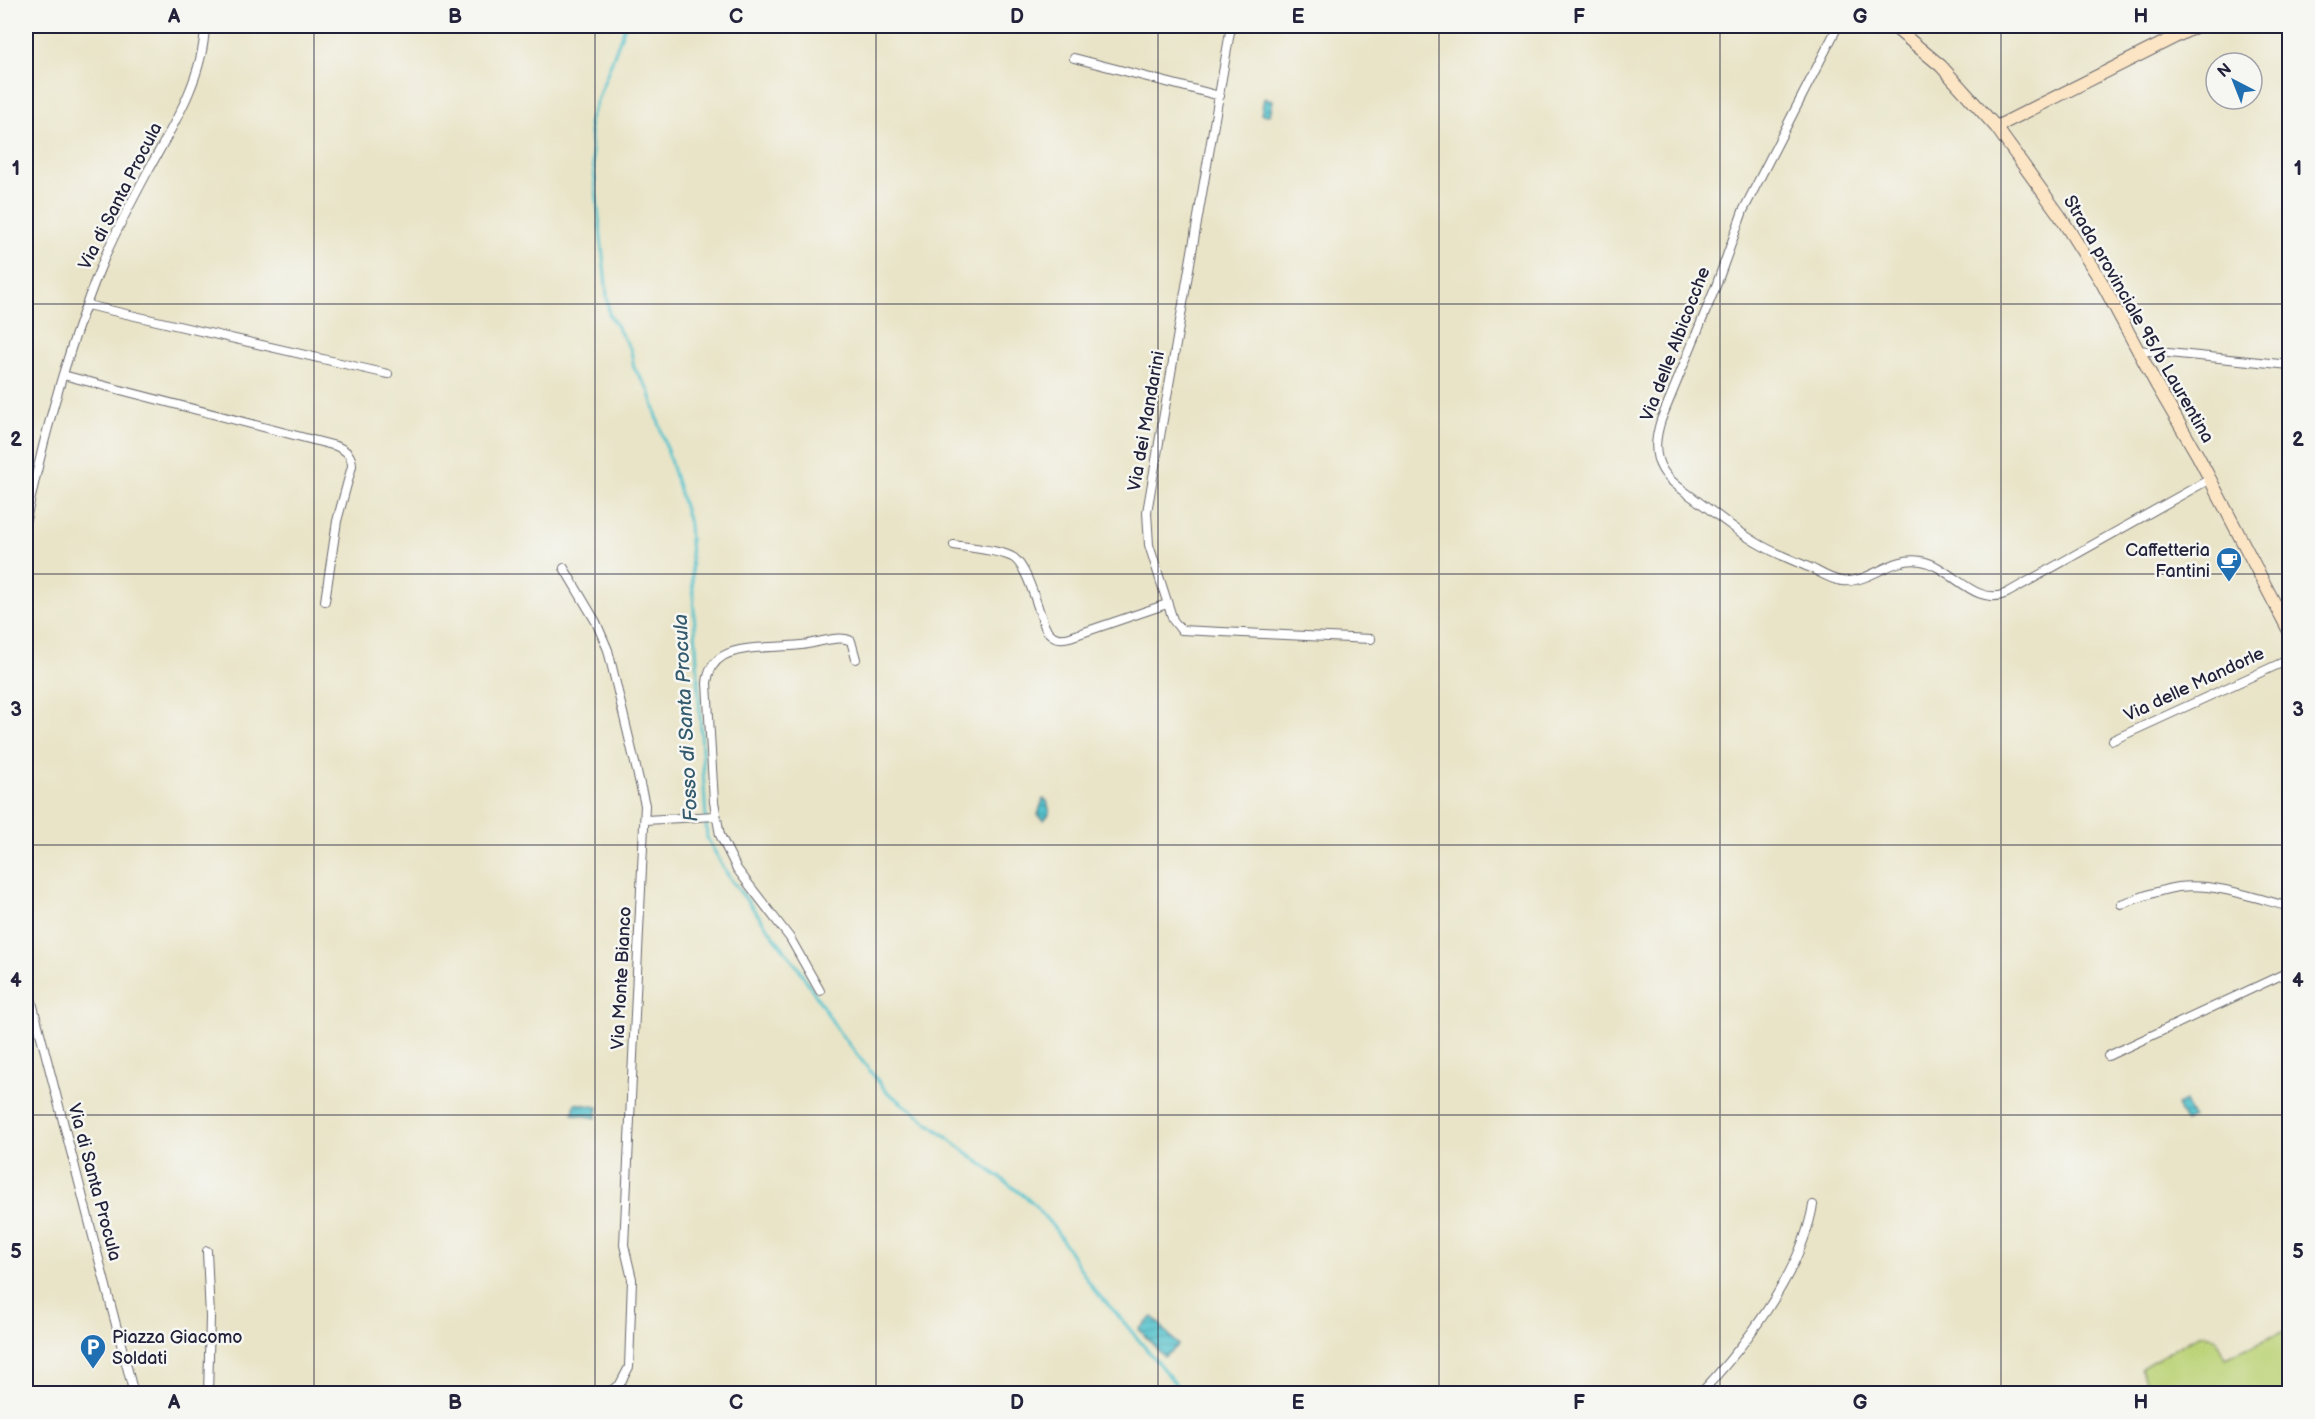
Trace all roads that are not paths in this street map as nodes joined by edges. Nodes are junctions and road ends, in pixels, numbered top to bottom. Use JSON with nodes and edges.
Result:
{"nodes":[{"id":1,"x":205,"y":26,"type":"edge"},
{"id":2,"x":1231,"y":26,"type":"edge"},
{"id":3,"x":1838,"y":26,"type":"edge"},
{"id":4,"x":1893,"y":26,"type":"edge"},
{"id":5,"x":2197,"y":26,"type":"edge"},
{"id":6,"x":1074,"y":58,"type":"dead end"},
{"id":7,"x":1220,"y":96,"type":"junction"},
{"id":8,"x":1996,"y":127,"type":"junction"},
{"id":9,"x":87,"y":305,"type":"junction"},
{"id":10,"x":2138,"y":350,"type":"junction"},
{"id":11,"x":2289,"y":365,"type":"edge"},
{"id":12,"x":388,"y":374,"type":"dead end"},
{"id":13,"x":63,"y":375,"type":"junction"},
{"id":14,"x":2210,"y":479,"type":"junction"},
{"id":15,"x":26,"y":520,"type":"edge"},
{"id":16,"x":954,"y":545,"type":"dead end"},
{"id":17,"x":564,"y":568,"type":"dead end"},
{"id":18,"x":325,"y":601,"type":"dead end"},
{"id":19,"x":1167,"y":604,"type":"junction"},
{"id":20,"x":2289,"y":633,"type":"edge"},
{"id":21,"x":1371,"y":639,"type":"dead end"},
{"id":22,"x":856,"y":658,"type":"dead end"},
{"id":23,"x":2289,"y":659,"type":"edge"},
{"id":24,"x":2113,"y":740,"type":"dead end"},
{"id":25,"x":715,"y":816,"type":"junction"},
{"id":26,"x":646,"y":820,"type":"junction"},
{"id":27,"x":2121,"y":904,"type":"dead end"},
{"id":28,"x":2289,"y":907,"type":"edge"},
{"id":29,"x":2289,"y":971,"type":"edge"},
{"id":30,"x":26,"y":979,"type":"edge"},
{"id":31,"x":820,"y":991,"type":"dead end"},
{"id":32,"x":2108,"y":1056,"type":"dead end"},
{"id":33,"x":1814,"y":1205,"type":"dead end"},
{"id":34,"x":207,"y":1251,"type":"dead end"},
{"id":35,"x":134,"y":1394,"type":"edge"},
{"id":36,"x":208,"y":1394,"type":"edge"},
{"id":37,"x":606,"y":1394,"type":"edge"},
{"id":38,"x":1700,"y":1394,"type":"edge"}],
"edges":[{"from":1,"to":9,"type":"street","name":"Via di Santa Procula"},
{"from":2,"to":7,"type":"street","name":"Via dei Mandarini"},
{"from":3,"to":14,"type":"street","name":"Via delle Albicocche"},
{"from":4,"to":8,"type":"main road","name":"Strada provinciale 95/b Laurentina"},
{"from":5,"to":8,"type":"main road"},
{"from":6,"to":7,"type":"street"},
{"from":7,"to":19,"type":"street","name":"Via dei Mandarini"},
{"from":8,"to":10,"type":"main road","name":"Strada provinciale 95/b Laurentina"},
{"from":9,"to":12,"type":"street"},
{"from":9,"to":13,"type":"street","name":"Via di Santa Procula"},
{"from":10,"to":11,"type":"street"},
{"from":10,"to":14,"type":"main road","name":"Strada provinciale 95/b Laurentina"},
{"from":13,"to":15,"type":"street","name":"Via di Santa Procula"},
{"from":13,"to":18,"type":"street"},
{"from":14,"to":20,"type":"main road","name":"Strada provinciale 95/b Laurentina"},
{"from":16,"to":19,"type":"street"},
{"from":17,"to":26,"type":"street","name":"Via Monte Bianco"},
{"from":19,"to":21,"type":"street","name":"Via dei Mandarini"},
{"from":22,"to":25,"type":"street"},
{"from":23,"to":24,"type":"street","name":"Via delle Mandorle"},
{"from":25,"to":26,"type":"street"},
{"from":25,"to":31,"type":"street"},
{"from":26,"to":37,"type":"street","name":"Via Monte Bianco"},
{"from":27,"to":28,"type":"street"},
{"from":29,"to":32,"type":"street"},
{"from":30,"to":35,"type":"street","name":"Via di Santa Procula"},
{"from":33,"to":38,"type":"street"},
{"from":34,"to":36,"type":"street"}]}
